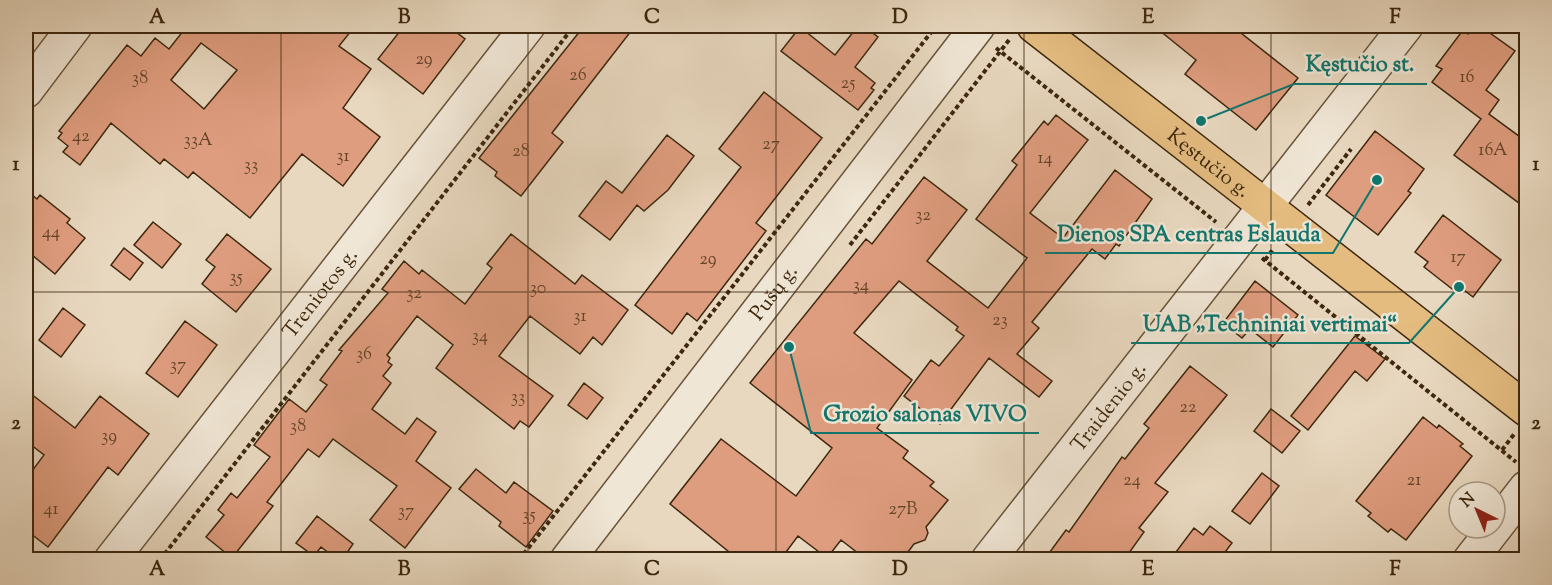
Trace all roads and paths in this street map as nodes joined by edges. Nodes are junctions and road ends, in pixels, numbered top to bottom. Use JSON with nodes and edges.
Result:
{"nodes":[{"id":1,"x":75,"y":26,"type":"edge"},
{"id":2,"x":528,"y":26,"type":"edge"},
{"id":3,"x":574,"y":26,"type":"edge"},
{"id":4,"x":936,"y":26,"type":"edge"},
{"id":5,"x":1034,"y":26,"type":"edge"},
{"id":6,"x":1406,"y":26,"type":"edge"},
{"id":7,"x":976,"y":28,"type":"edge"},
{"id":8,"x":26,"y":91,"type":"edge"},
{"id":9,"x":1265,"y":207,"type":"junction"},
{"id":10,"x":1239,"y":240,"type":"junction"},
{"id":11,"x":1527,"y":409,"type":"edge"},
{"id":12,"x":1522,"y":476,"type":"edge"},
{"id":13,"x":111,"y":560,"type":"edge"},
{"id":14,"x":160,"y":560,"type":"edge"},
{"id":15,"x":519,"y":560,"type":"edge"},
{"id":16,"x":567,"y":560,"type":"edge"},
{"id":17,"x":988,"y":560,"type":"edge"},
{"id":18,"x":1470,"y":560,"type":"edge"}],
"edges":[{"from":1,"to":8,"type":"street"},
{"from":2,"to":13,"type":"street","name":"Treniotos g."},
{"from":3,"to":14,"type":"path"},
{"from":4,"to":15,"type":"path"},
{"from":5,"to":9,"type":"main road","name":"Kęstučio g."},
{"from":6,"to":9,"type":"street","name":"Traidenio g."},
{"from":7,"to":10,"type":"path"},
{"from":7,"to":16,"type":"street","name":"Pušų g."},
{"from":9,"to":10,"type":"street","name":"Traidenio g."},
{"from":9,"to":11,"type":"main road","name":"Kęstučio g."},
{"from":10,"to":12,"type":"path"},
{"from":10,"to":17,"type":"street","name":"Traidenio g."},
{"from":12,"to":18,"type":"street"}]}
